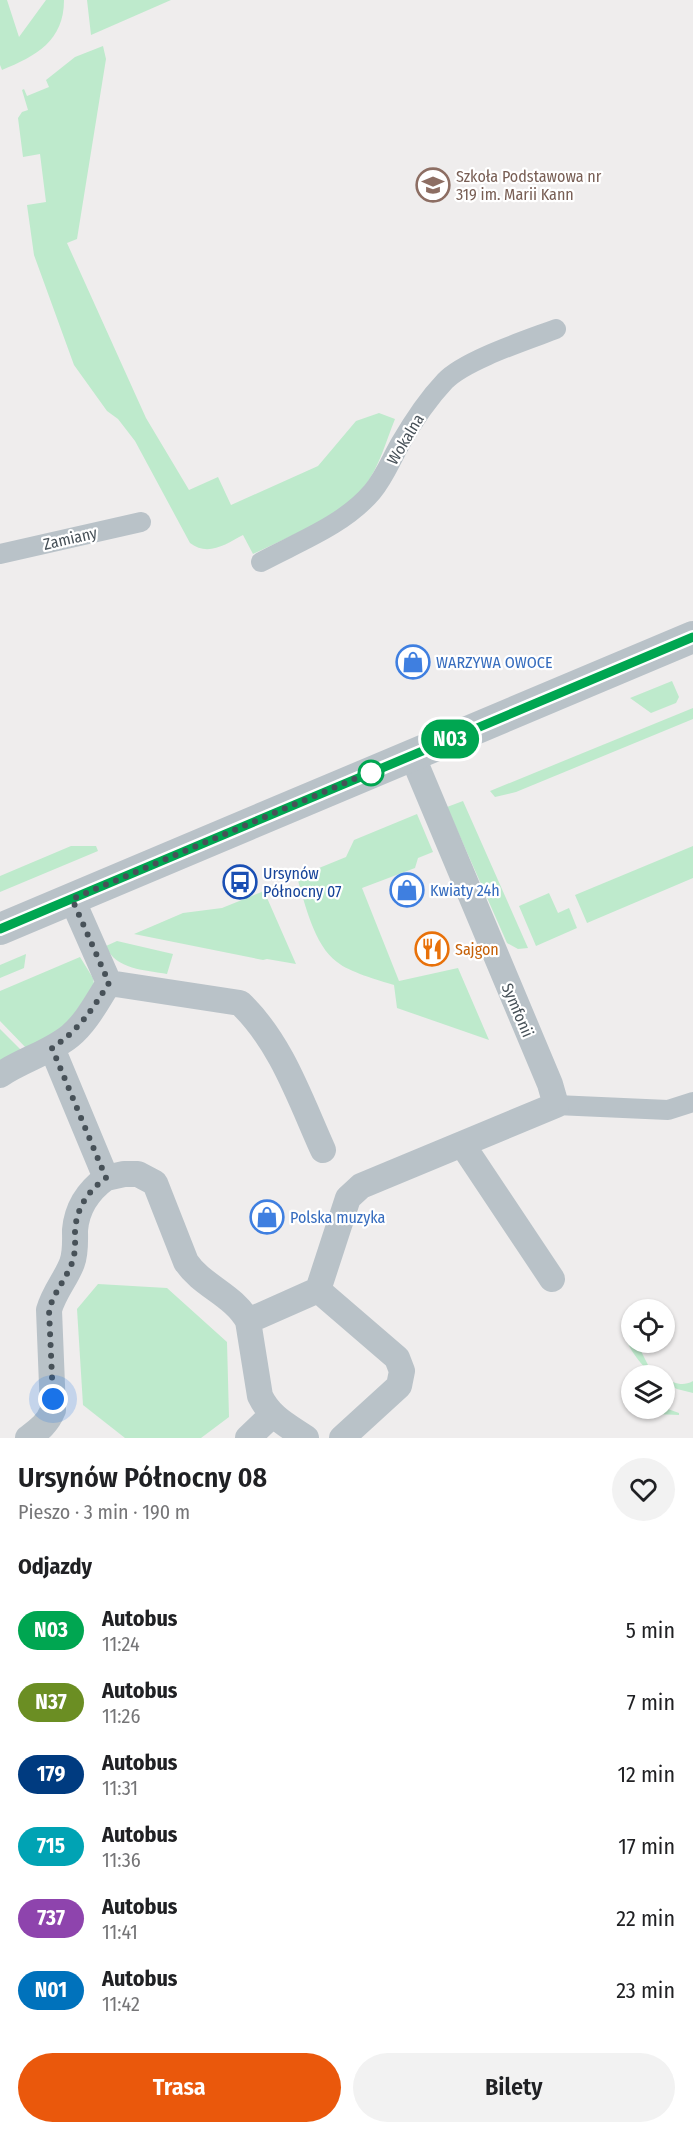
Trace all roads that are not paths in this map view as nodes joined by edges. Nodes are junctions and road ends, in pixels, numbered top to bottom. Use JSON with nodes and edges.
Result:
{"nodes":[{"id":1,"x":556,"y":328,"type":"dead end"},
{"id":2,"x":141,"y":522,"type":"dead end"},
{"id":3,"x":0,"y":554,"type":"edge"},
{"id":4,"x":261,"y":562,"type":"dead end"},
{"id":5,"x":693,"y":637,"type":"edge"},
{"id":6,"x":412,"y":755,"type":"junction"},
{"id":7,"x":72,"y":899,"type":"junction"},
{"id":8,"x":0,"y":929,"type":"edge"},
{"id":9,"x":109,"y":983,"type":"junction"},
{"id":10,"x":52,"y":1048,"type":"junction"},
{"id":11,"x":0,"y":1075,"type":"edge"},
{"id":12,"x":693,"y":1102,"type":"edge"},
{"id":13,"x":556,"y":1105,"type":"junction"},
{"id":14,"x":462,"y":1144,"type":"junction"},
{"id":15,"x":323,"y":1150,"type":"dead end"},
{"id":16,"x":106,"y":1178,"type":"junction"},
{"id":17,"x":552,"y":1279,"type":"dead end"},
{"id":18,"x":318,"y":1290,"type":"junction"},
{"id":19,"x":248,"y":1321,"type":"junction"},
{"id":20,"x":272,"y":1415,"type":"junction"},
{"id":21,"x":28,"y":1438,"type":"edge"},
{"id":22,"x":248,"y":1438,"type":"edge"},
{"id":23,"x":306,"y":1438,"type":"edge"},
{"id":24,"x":342,"y":1438,"type":"edge"}],
"edges":[{"from":1,"to":4,"type":"street","name":"Wokalna"},
{"from":2,"to":3,"type":"street","name":"Zamiany"},
{"from":5,"to":6,"type":"street"},
{"from":6,"to":7,"type":"street"},
{"from":6,"to":13,"type":"street","name":"Symfonii"},
{"from":7,"to":8,"type":"street"},
{"from":7,"to":9,"type":"street"},
{"from":9,"to":10,"type":"street"},
{"from":9,"to":15,"type":"street"},
{"from":10,"to":11,"type":"street"},
{"from":10,"to":16,"type":"street"},
{"from":12,"to":13,"type":"street"},
{"from":13,"to":14,"type":"street"},
{"from":14,"to":17,"type":"street"},
{"from":14,"to":18,"type":"street"},
{"from":16,"to":19,"type":"street"},
{"from":16,"to":21,"type":"street"},
{"from":18,"to":19,"type":"street"},
{"from":18,"to":24,"type":"street"},
{"from":19,"to":20,"type":"street"},
{"from":20,"to":22,"type":"street"},
{"from":20,"to":23,"type":"street"}]}
